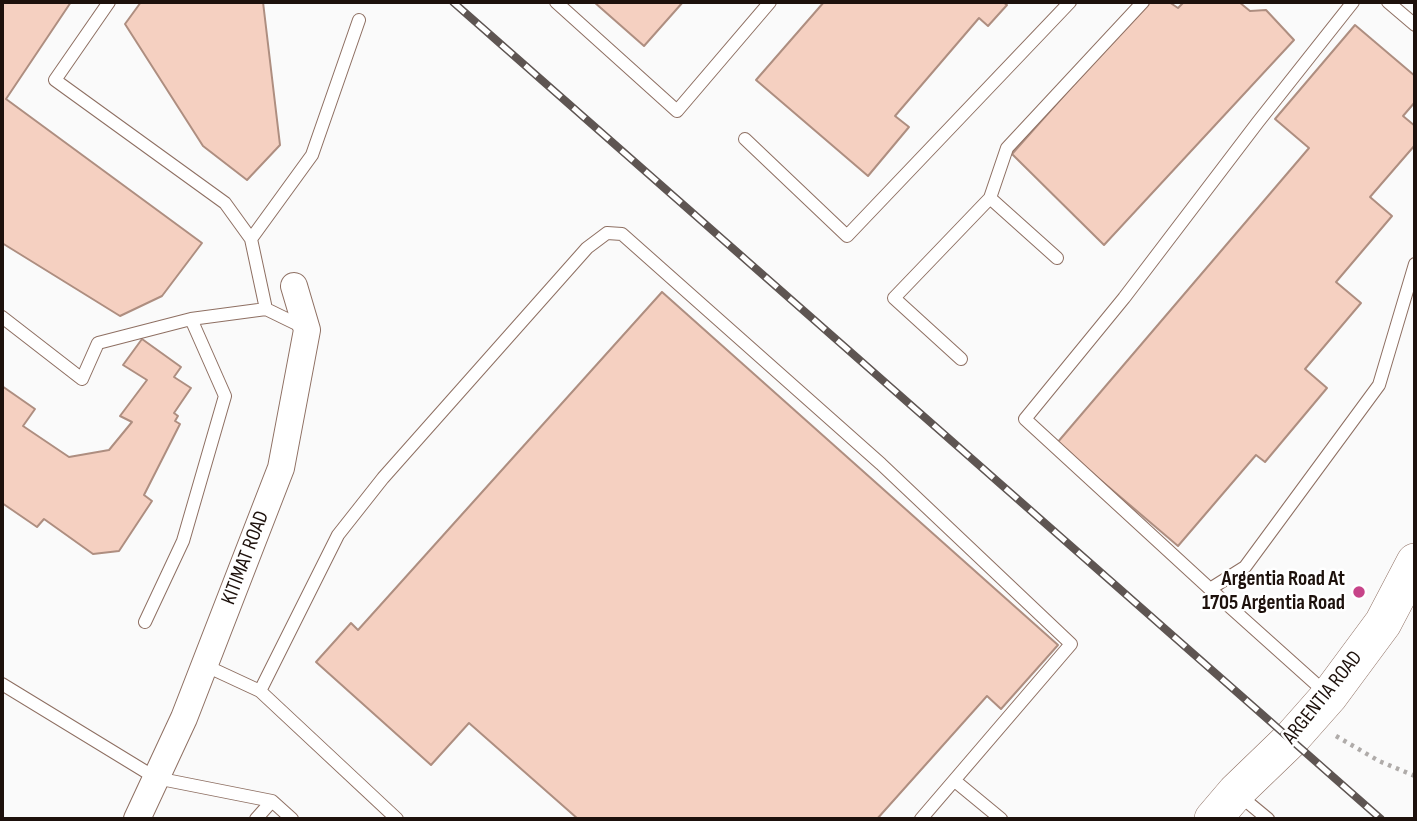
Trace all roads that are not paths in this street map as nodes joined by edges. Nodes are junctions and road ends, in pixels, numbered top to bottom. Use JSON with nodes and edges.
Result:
{"nodes":[{"id":1,"x":109,"y":2,"type":"edge"},
{"id":2,"x":556,"y":2,"type":"edge"},
{"id":3,"x":770,"y":2,"type":"edge"},
{"id":4,"x":1070,"y":2,"type":"edge"},
{"id":5,"x":1143,"y":2,"type":"edge"},
{"id":6,"x":1353,"y":2,"type":"edge"},
{"id":7,"x":1388,"y":2,"type":"edge"},
{"id":8,"x":359,"y":20,"type":"dead end"},
{"id":9,"x":1415,"y":25,"type":"edge"},
{"id":10,"x":745,"y":139,"type":"dead end"},
{"id":11,"x":990,"y":198,"type":"junction"},
{"id":12,"x":251,"y":239,"type":"junction"},
{"id":13,"x":1057,"y":258,"type":"dead end"},
{"id":14,"x":1415,"y":264,"type":"edge"},
{"id":15,"x":294,"y":286,"type":"dead end"},
{"id":16,"x":266,"y":309,"type":"junction"},
{"id":17,"x":2,"y":317,"type":"edge"},
{"id":18,"x":191,"y":319,"type":"junction"},
{"id":19,"x":307,"y":330,"type":"junction"},
{"id":20,"x":961,"y":359,"type":"dead end"},
{"id":21,"x":1415,"y":562,"type":"edge"},
{"id":22,"x":1210,"y":589,"type":"junction"},
{"id":23,"x":145,"y":622,"type":"dead end"},
{"id":24,"x":204,"y":665,"type":"junction"},
{"id":25,"x":2,"y":684,"type":"edge"},
{"id":26,"x":260,"y":691,"type":"junction"},
{"id":27,"x":1329,"y":696,"type":"junction"},
{"id":28,"x":156,"y":778,"type":"junction"},
{"id":29,"x":955,"y":780,"type":"junction"},
{"id":30,"x":1236,"y":792,"type":"junction"},
{"id":31,"x":272,"y":801,"type":"junction"},
{"id":32,"x":137,"y":819,"type":"edge"},
{"id":33,"x":256,"y":819,"type":"edge"},
{"id":34,"x":292,"y":819,"type":"edge"},
{"id":35,"x":397,"y":819,"type":"edge"},
{"id":36,"x":921,"y":819,"type":"edge"},
{"id":37,"x":1001,"y":819,"type":"edge"},
{"id":38,"x":1213,"y":819,"type":"edge"},
{"id":39,"x":1268,"y":819,"type":"edge"}],
"edges":[{"from":1,"to":12,"type":"lane"},
{"from":2,"to":3,"type":"lane"},
{"from":4,"to":10,"type":"lane"},
{"from":5,"to":11,"type":"lane"},
{"from":6,"to":22,"type":"lane"},
{"from":7,"to":9,"type":"lane"},
{"from":8,"to":12,"type":"lane"},
{"from":11,"to":13,"type":"lane"},
{"from":11,"to":20,"type":"lane"},
{"from":12,"to":16,"type":"lane"},
{"from":14,"to":22,"type":"lane"},
{"from":15,"to":19,"type":"street","name":"KITIMAT ROAD"},
{"from":16,"to":18,"type":"lane"},
{"from":16,"to":19,"type":"lane"},
{"from":17,"to":18,"type":"lane"},
{"from":18,"to":23,"type":"lane"},
{"from":19,"to":24,"type":"street","name":"KITIMAT ROAD"},
{"from":21,"to":27,"type":"street","name":"ARGENTIA ROAD"},
{"from":22,"to":27,"type":"lane"},
{"from":24,"to":26,"type":"lane"},
{"from":24,"to":28,"type":"street","name":"KITIMAT ROAD"},
{"from":25,"to":28,"type":"lane"},
{"from":26,"to":29,"type":"lane"},
{"from":26,"to":35,"type":"lane"},
{"from":27,"to":30,"type":"street","name":"ARGENTIA ROAD"},
{"from":28,"to":31,"type":"lane"},
{"from":28,"to":32,"type":"street","name":"KITIMAT ROAD"},
{"from":29,"to":36,"type":"lane"},
{"from":29,"to":37,"type":"lane"},
{"from":30,"to":38,"type":"street","name":"ARGENTIA ROAD"},
{"from":30,"to":39,"type":"lane"},
{"from":31,"to":33,"type":"lane"},
{"from":31,"to":34,"type":"lane"}]}
